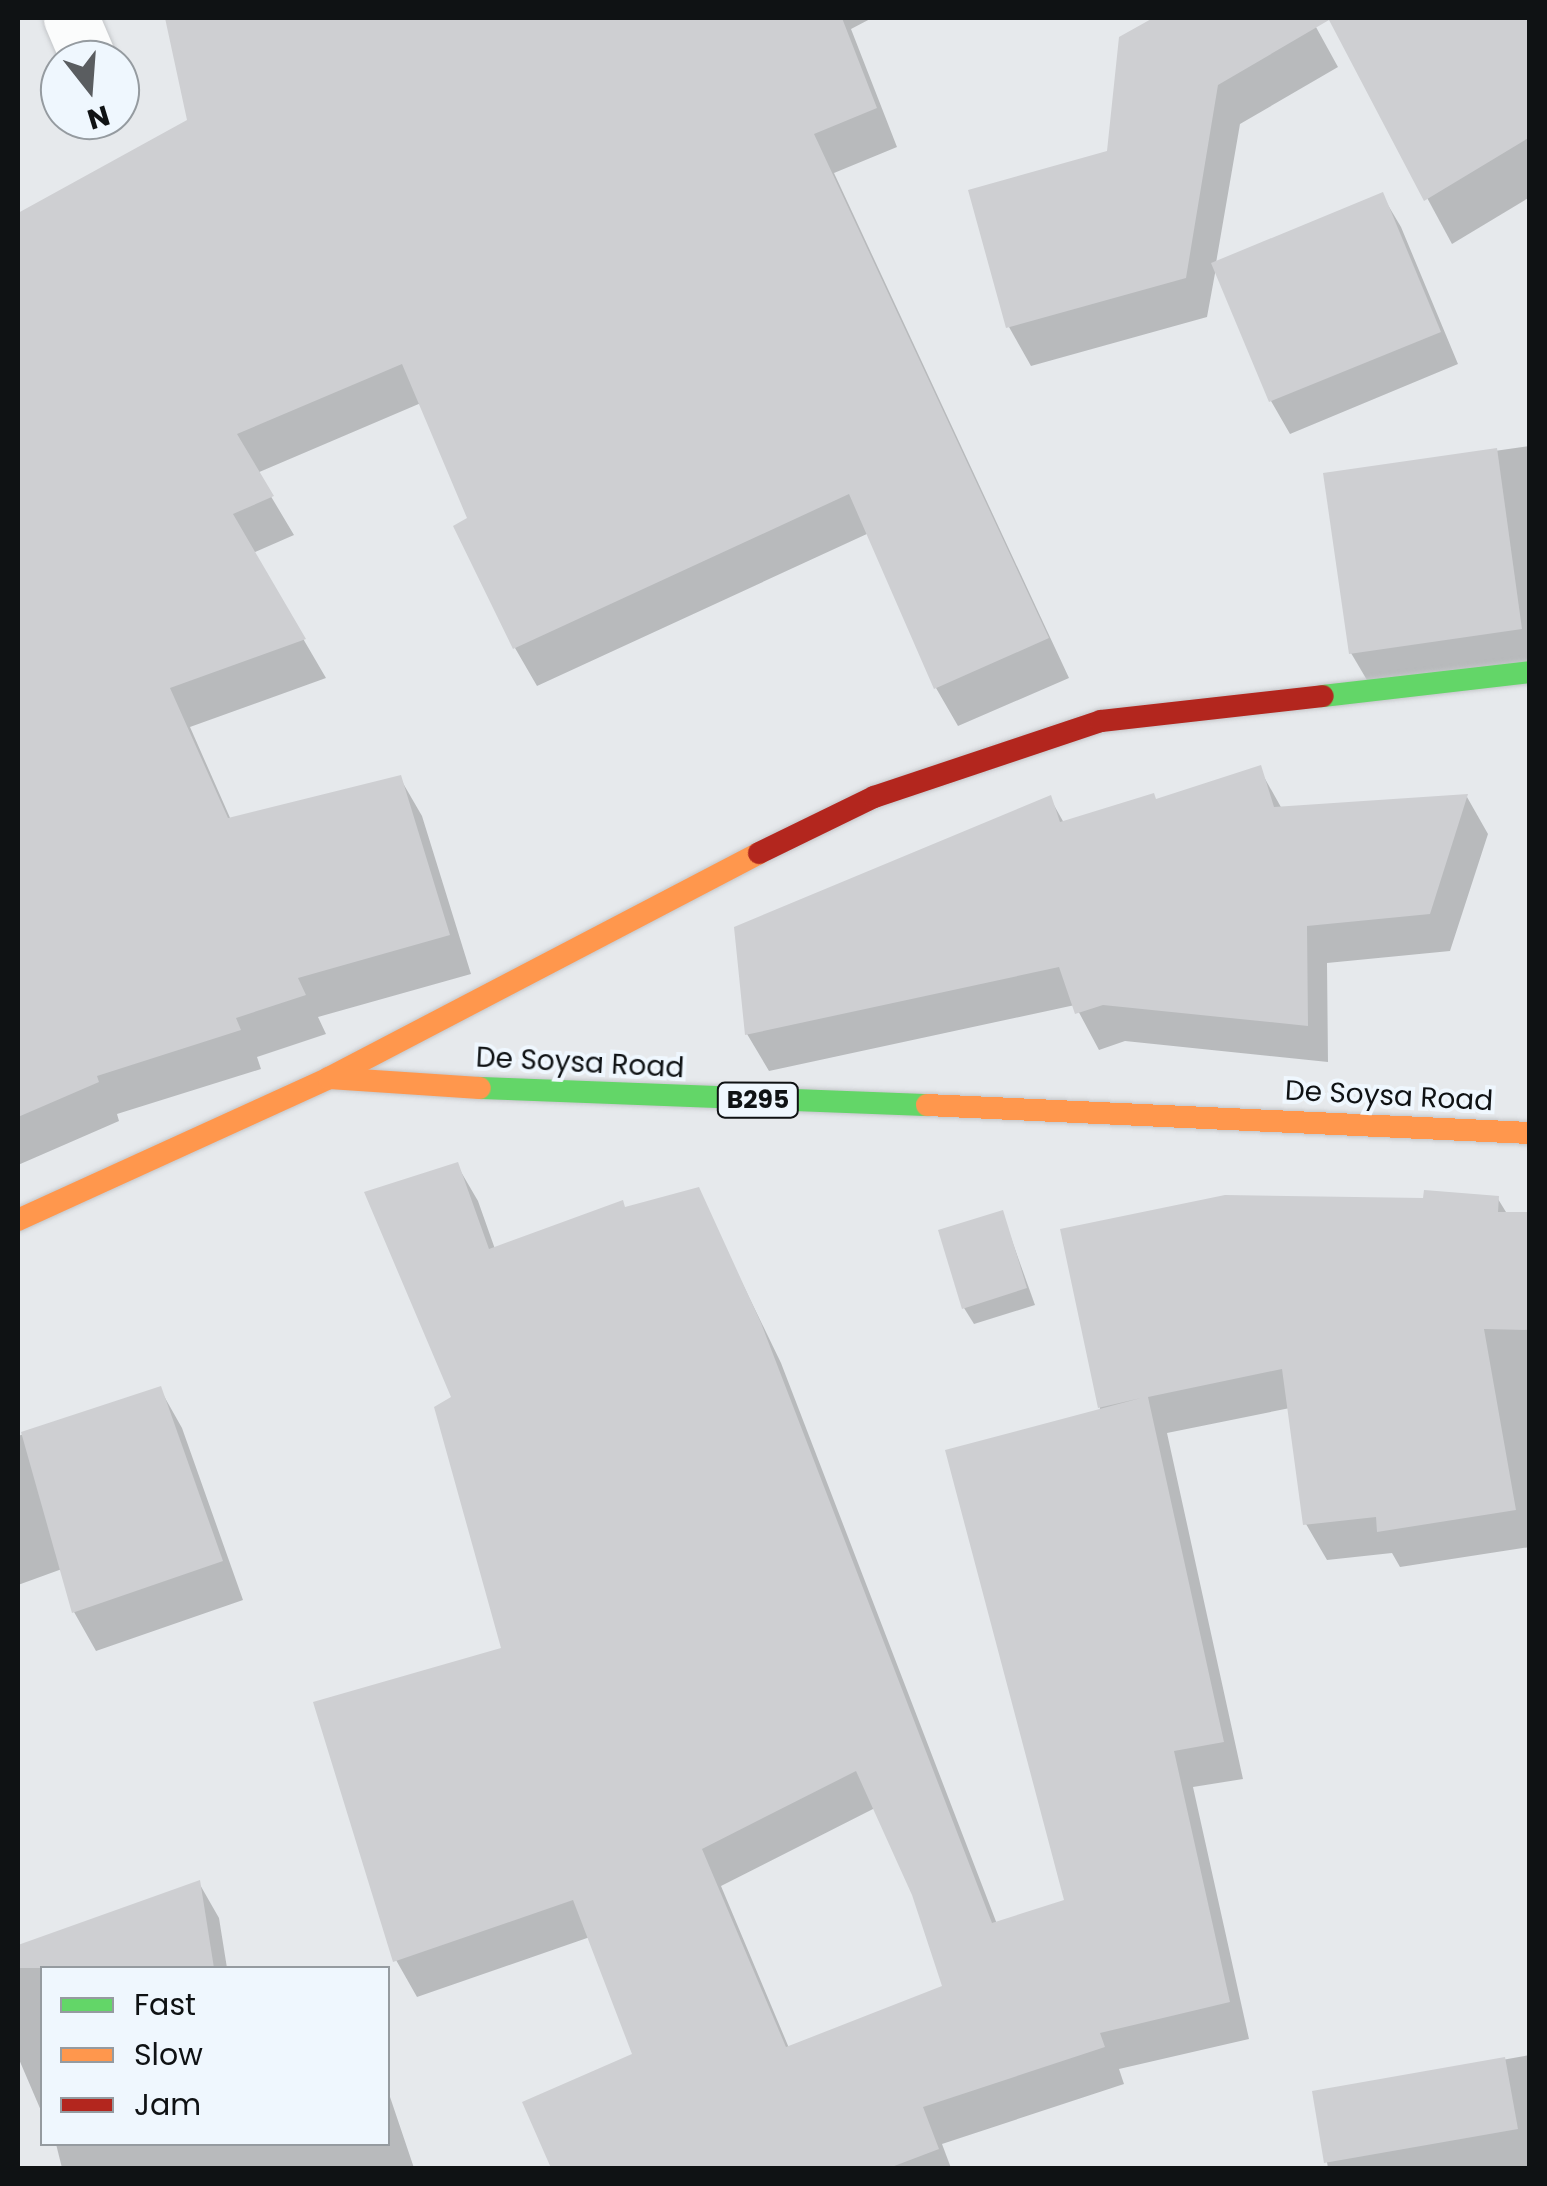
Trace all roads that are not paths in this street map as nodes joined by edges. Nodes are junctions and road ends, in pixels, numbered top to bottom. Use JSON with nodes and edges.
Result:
{"nodes":[{"id":1,"x":1530,"y":672,"type":"edge"},
{"id":2,"x":330,"y":1078,"type":"junction"},
{"id":3,"x":1530,"y":1133,"type":"edge"},
{"id":4,"x":18,"y":1220,"type":"edge"}],
"edges":[{"from":1,"to":2,"type":"main road"},
{"from":2,"to":3,"type":"main road","name":"De Soysa Road","number":"B295"},
{"from":2,"to":4,"type":"main road","name":"De Soysa Road","number":"B295"}]}
